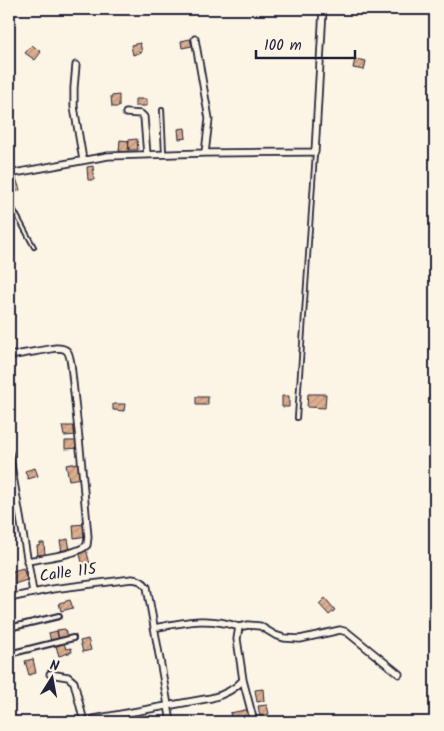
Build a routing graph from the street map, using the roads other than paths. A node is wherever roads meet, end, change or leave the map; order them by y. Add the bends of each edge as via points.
1 (323, 9) edge
2 (196, 39) dead end
3 (76, 65) dead end
4 (162, 110) dead end
5 (126, 113) dead end
6 (315, 152) junction
7 (205, 153) junction
8 (164, 154) junction
9 (147, 155) junction
10 (83, 160) junction
11 (9, 174) edge
12 (9, 201) edge
13 (34, 247) dead end
14 (9, 356) edge
15 (298, 418) dead end
16 (9, 453) edge
17 (27, 561) junction
18 (33, 592) junction
19 (9, 598) edge
20 (59, 616) dead end
21 (239, 626) junction
22 (9, 628) edge
23 (154, 628) junction
24 (73, 638) dead end
25 (9, 654) edge
26 (50, 674) dead end
27 (399, 674) dead end
28 (243, 680) junction
29 (168, 706) junction
30 (82, 722) edge
31 (171, 722) edge
32 (254, 722) edge

1 - 6 street
2 - 7 street via 208,119
3 - 10 street via 74,107
4 - 8 lane
5 - 9 street via 144,117
6 - 7 street
6 - 15 lane
7 - 8 street
8 - 9 street
9 - 10 street
10 - 11 street
12 - 13 lane
14 - 17 street via 56,348 67,350 82,458 87,545 69,553
16 - 17 street
17 - 18 street
18 - 19 street, Calle 115
18 - 23 street, Calle 115 via 132,579 140,581 147,587
20 - 22 street
21 - 23 street via 198,620
21 - 27 street via 260,626 284,638 300,639 340,630 347,632
21 - 28 street via 237,639
23 - 29 street
24 - 25 street
26 - 30 street via 68,677 74,682
28 - 29 street via 222,695
28 - 32 street
29 - 30 street
29 - 31 street

